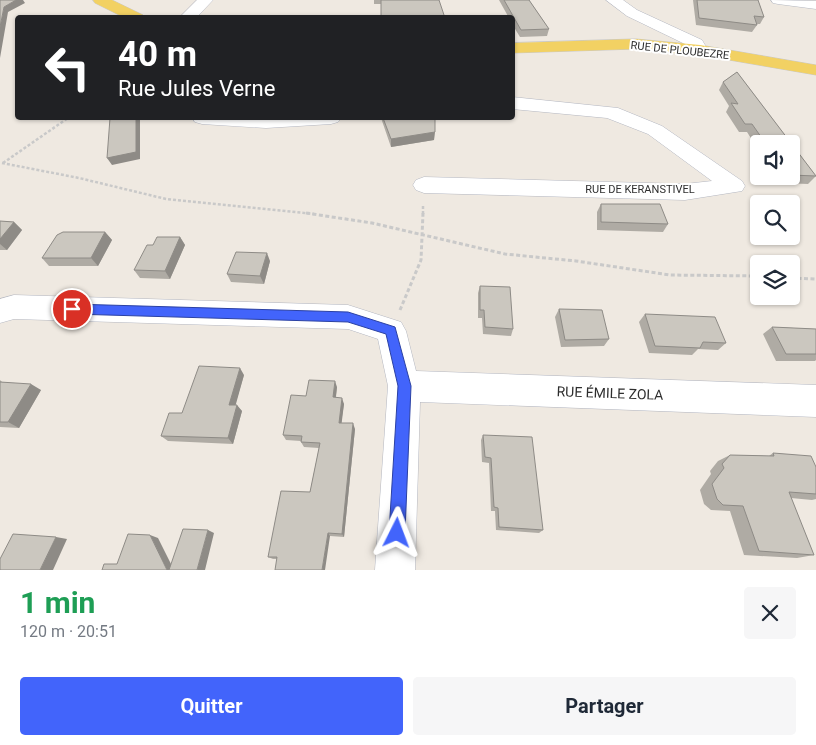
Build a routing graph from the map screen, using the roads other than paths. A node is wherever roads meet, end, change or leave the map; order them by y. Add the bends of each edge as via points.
1 (100, 0) edge
2 (206, 0) edge
3 (613, 0) edge
4 (778, 0) edge
5 (816, 5) edge
6 (132, 15) edge
7 (189, 15) edge
8 (515, 48) edge
9 (700, 50) junction
10 (816, 70) edge
11 (515, 103) edge
12 (226, 120) edge
13 (315, 120) edge
14 (424, 185) road end
15 (0, 311) edge
16 (404, 386) junction
17 (816, 401) edge
18 (395, 570) edge

1 - 6 main road
2 - 7 street
3 - 9 street via 696,43
4 - 5 street
8 - 9 main road, RUE DE PLOUBEZRE via 636,44
9 - 10 main road, RUE DE PLOUBEZRE
11 - 14 street, RUE DE KERANSTIVEL via 611,112 655,130 734,186 685,192
12 - 13 street
15 - 16 street via 14,307 348,317 391,331
16 - 17 street, RUE ÉMILE ZOLA
16 - 18 street

